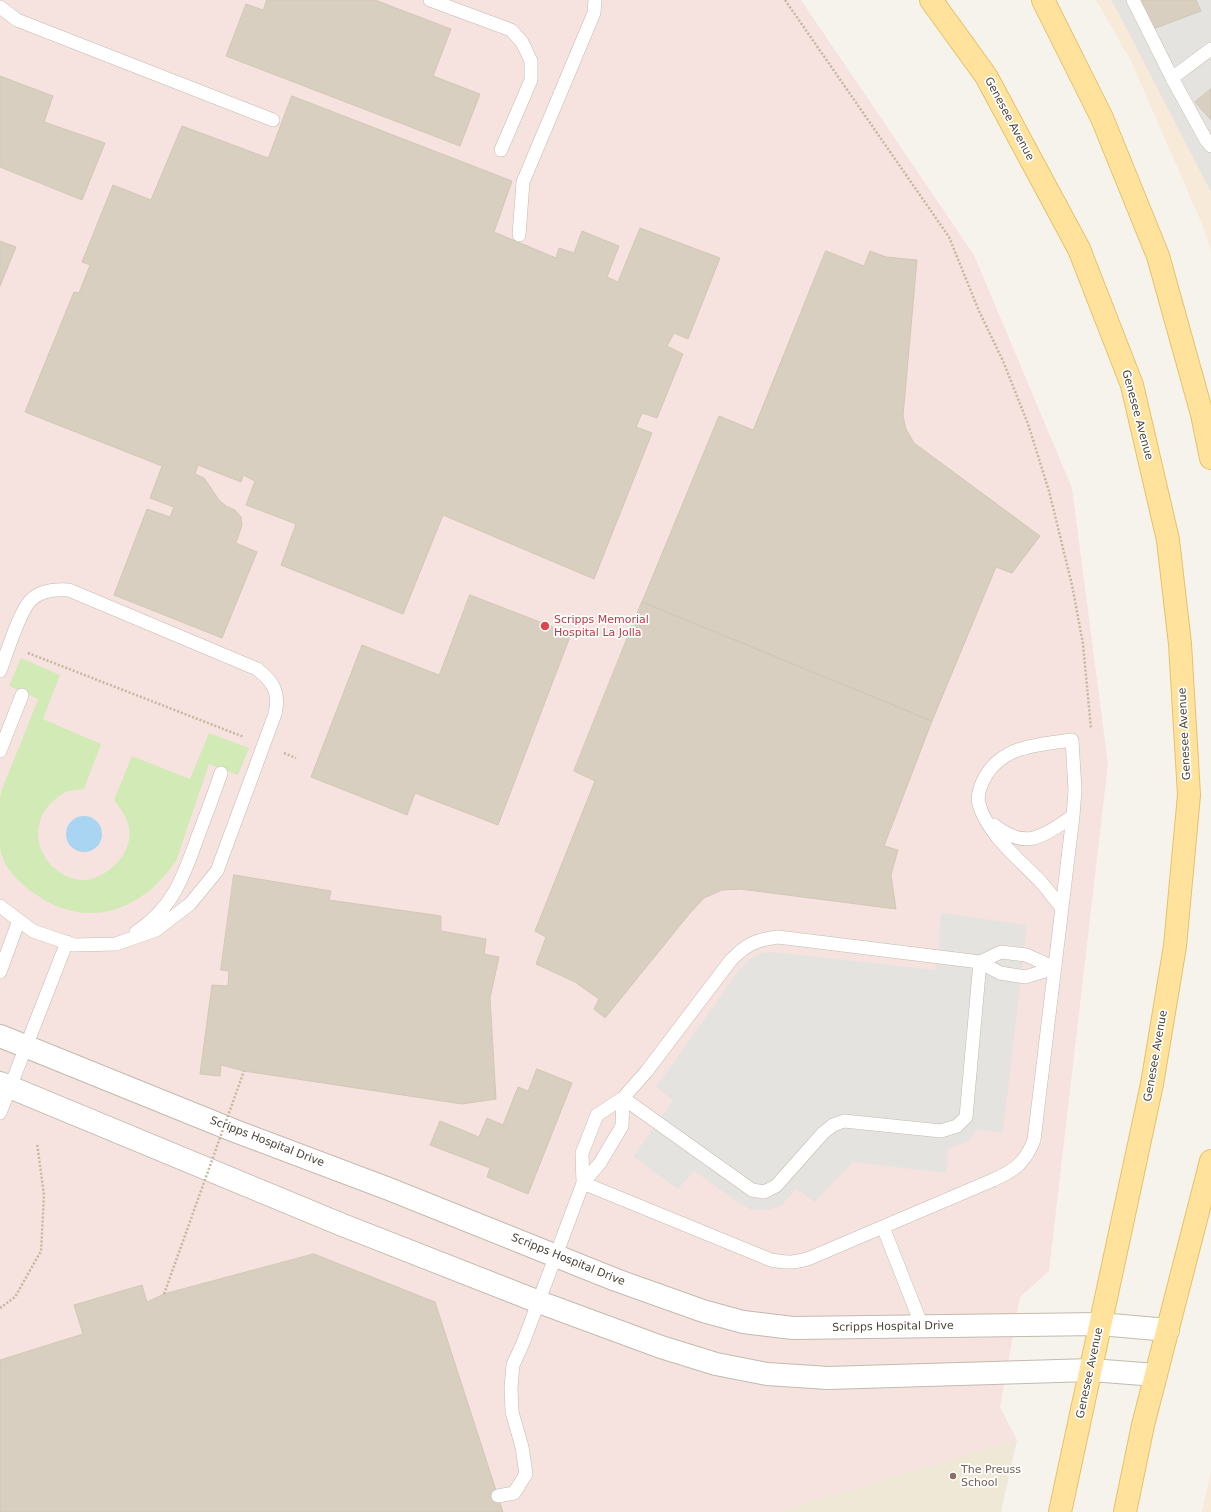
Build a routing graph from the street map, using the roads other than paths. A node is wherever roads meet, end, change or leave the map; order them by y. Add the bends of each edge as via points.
1 (430, 0) edge
2 (595, 0) edge
3 (930, 0) edge
4 (1043, 0) edge
5 (1133, 0) edge
6 (0, 7) edge
7 (1211, 49) edge
8 (1172, 78) junction
9 (273, 120) dead end
10 (1211, 146) edge
11 (501, 150) dead end
12 (519, 235) dead end
13 (1211, 458) edge
14 (0, 671) edge
15 (22, 695) dead end
16 (0, 751) edge
17 (221, 773) dead end
18 (1073, 816) junction
19 (984, 818) junction
20 (0, 906) edge
21 (1062, 908) junction
22 (19, 920) junction
23 (67, 942) junction
24 (116, 944) junction
25 (980, 962) junction
26 (1055, 968) junction
27 (0, 972) edge
28 (0, 1036) edge
29 (26, 1047) junction
30 (5, 1085) edge
31 (622, 1098) junction
32 (0, 1114) edge
33 (1211, 1160) edge
34 (583, 1183) junction
35 (883, 1227) junction
36 (557, 1256) junction
37 (539, 1302) junction
38 (1100, 1324) junction
39 (922, 1326) junction
40 (1168, 1330) junction
41 (1091, 1370) junction
42 (1156, 1375) junction
43 (498, 1496) dead end
44 (1060, 1512) edge
45 (1125, 1512) edge

1 - 11 lane via 511,30 522,42 531,61 531,80
2 - 12 lane via 594,12 523,182
3 - 38 main road, Genesee Avenue via 986,76 1079,249 1132,385 1168,540 1180,644 1189,795 1175,946 1153,1076
4 - 13 main road via 1102,118 1158,256 1202,414
5 - 8 lane
6 - 9 lane via 17,20
7 - 8 lane
8 - 10 lane
14 - 24 lane via 22,613 31,600 54,589 69,590 257,669 268,677 275,689 278,702 275,714 217,871 190,904 156,930
15 - 16 lane
17 - 24 lane via 183,877 171,900 150,923
18 - 19 lane via 1050,832 1033,839 1018,839
18 - 19 lane via 1075,790 1072,740 1034,746 1002,757 988,770 980,788 979,803
18 - 21 lane
19 - 21 lane via 995,834
20 - 22 lane
21 - 26 lane
22 - 23 lane via 34,931
22 - 27 lane
23 - 24 lane
23 - 29 lane
25 - 26 lane via 1000,973 1025,977
25 - 26 lane via 1001,952 1026,955
25 - 31 lane via 778,937 760,939 742,949 731,960 646,1072
25 - 31 lane via 966,1117 957,1126 941,1131 844,1121 823,1133 776,1186 764,1192 752,1190
26 - 35 lane via 1034,1140 1029,1154 1007,1174
28 - 29 street, Scripps Hospital Drive
29 - 30 lane
29 - 36 street, Scripps Hospital Drive
30 - 32 lane
30 - 37 street via 340,1224
31 - 34 lane via 622,1126 600,1164
31 - 34 lane via 597,1115 582,1153
33 - 40 main road
34 - 35 lane via 771,1260 786,1263 810,1258
34 - 36 lane
35 - 39 lane
36 - 37 lane
36 - 39 street, Scripps Hospital Drive via 703,1311 743,1322 794,1328
37 - 41 street via 661,1347 716,1364 767,1374 828,1378
37 - 43 lane via 513,1365 511,1388 512,1412 522,1446 526,1474 514,1493
38 - 39 street, Scripps Hospital Drive
38 - 40 street, Scripps Hospital Drive
38 - 41 main road, Genesee Avenue
40 - 42 main road
41 - 42 street
41 - 44 main road, Genesee Avenue
42 - 45 main road

